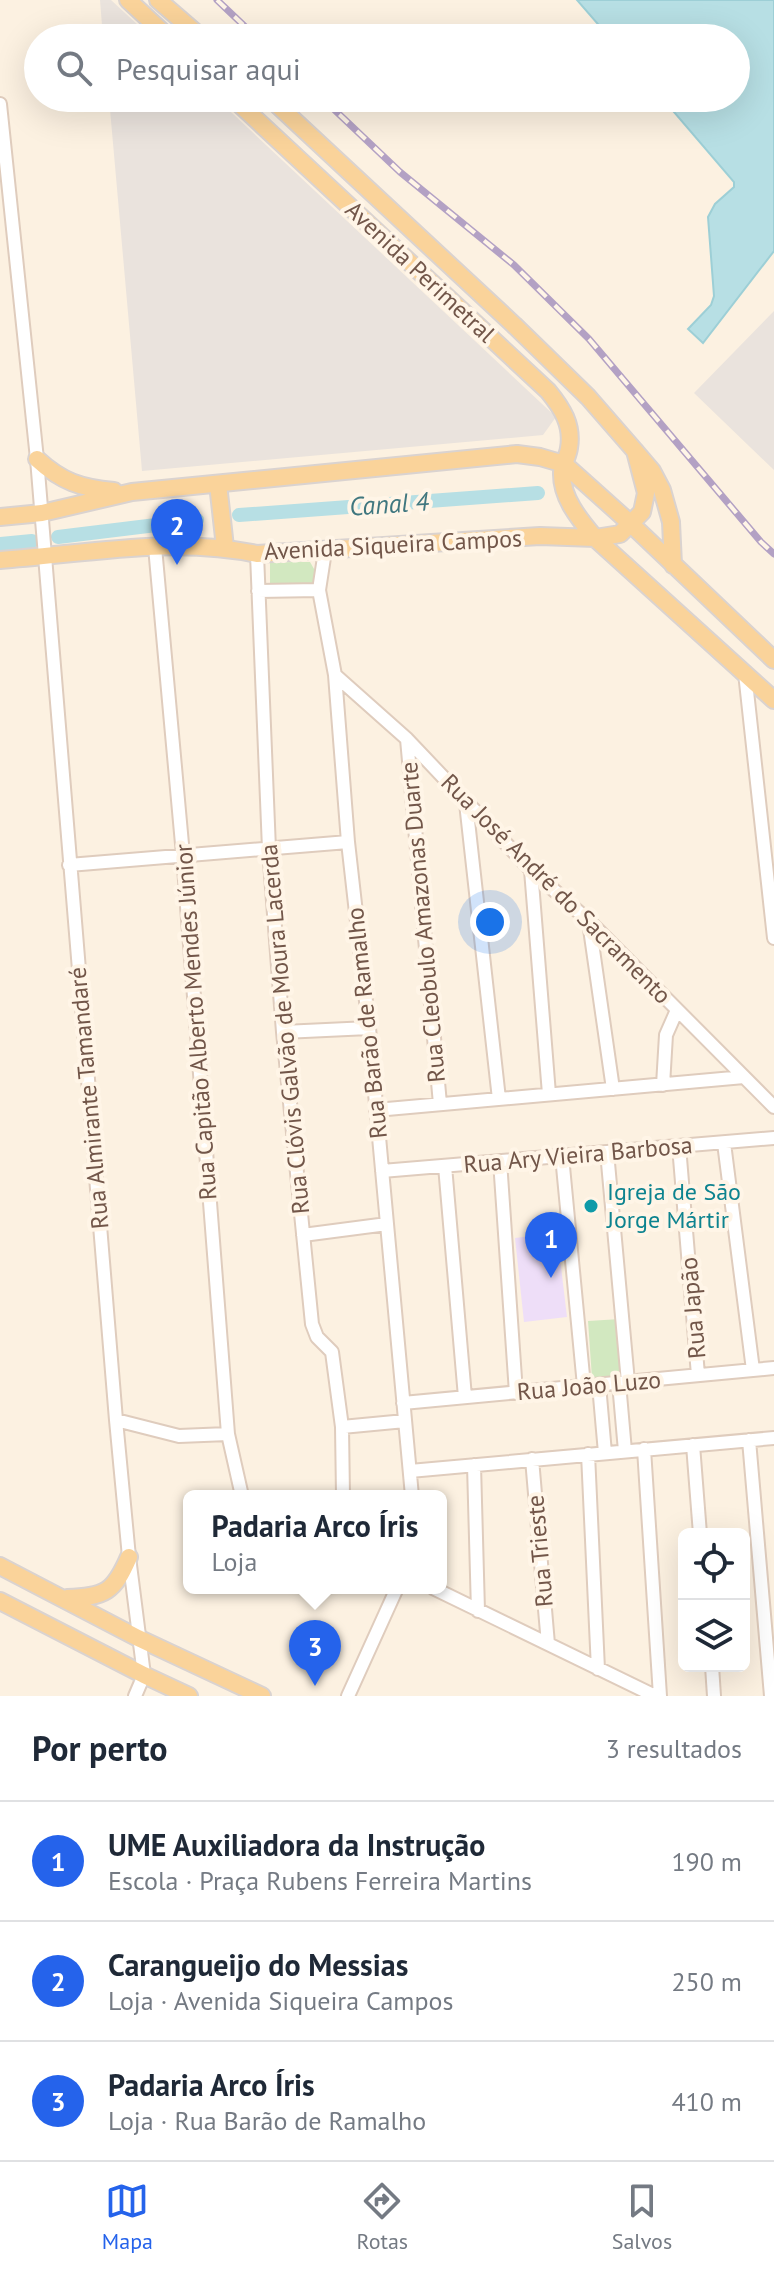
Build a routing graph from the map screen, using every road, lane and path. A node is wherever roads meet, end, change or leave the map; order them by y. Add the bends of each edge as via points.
1 (128, 0) edge
2 (158, 0) edge
3 (154, 24) edge
4 (186, 24) edge
5 (0, 104) edge
6 (248, 112) edge
7 (285, 112) edge
8 (4, 174) edge
9 (635, 451) junction
10 (37, 459) junction
11 (564, 464) junction
12 (218, 490) junction
13 (132, 492) junction
14 (42, 516) junction
15 (0, 517) edge
16 (631, 524) junction
17 (595, 538) junction
18 (225, 542) junction
19 (155, 547) junction
20 (325, 551) junction
21 (44, 553) junction
22 (257, 554) junction
23 (0, 560) edge
24 (673, 565) junction
25 (319, 590) junction
26 (258, 591) junction
27 (774, 660) edge
28 (745, 673) junction
29 (335, 675) junction
30 (774, 700) edge
31 (407, 739) junction
32 (466, 803) junction
33 (348, 842) junction
34 (269, 849) junction
35 (183, 855) junction
36 (69, 865) junction
37 (531, 870) junction
38 (589, 921) junction
39 (774, 938) edge
40 (677, 1010) junction
41 (369, 1028) junction
42 (283, 1032) junction
43 (744, 1077) junction
44 (663, 1085) junction
45 (613, 1089) junction
46 (549, 1094) junction
47 (499, 1099) junction
48 (440, 1104) junction
49 (774, 1107) edge
50 (376, 1110) junction
51 (774, 1138) edge
52 (724, 1143) junction
53 (679, 1146) junction
54 (607, 1152) junction
55 (562, 1156) junction
56 (500, 1161) junction
57 (445, 1166) junction
58 (382, 1171) junction
59 (387, 1224) junction
60 (303, 1235) junction
61 (774, 1368) edge
62 (753, 1370) junction
63 (698, 1375) junction
64 (624, 1382) junction
65 (599, 1385) junction
66 (584, 1386) junction
67 (516, 1393) junction
68 (465, 1397) junction
69 (403, 1403) junction
70 (116, 1420) junction
71 (405, 1421) junction
72 (342, 1427) junction
73 (228, 1434) junction
74 (774, 1438) edge
75 (749, 1440) junction
76 (693, 1445) junction
77 (644, 1449) junction
78 (625, 1451) junction
79 (605, 1453) junction
80 (588, 1454) junction
81 (532, 1459) junction
82 (474, 1465) junction
83 (410, 1471) junction
84 (241, 1490) edge
85 (343, 1490) edge
86 (412, 1490) edge
87 (700, 1528) edge
88 (129, 1557) junction
89 (0, 1566) edge
90 (394, 1594) edge
91 (445, 1594) edge
92 (65, 1598) junction
93 (0, 1601) edge
94 (478, 1611) junction
95 (138, 1638) junction
96 (548, 1644) junction
97 (598, 1669) junction
98 (712, 1672) edge
99 (144, 1675) junction
100 (135, 1696) edge
101 (189, 1696) edge
102 (262, 1696) edge
103 (348, 1696) edge
104 (658, 1696) edge
105 (714, 1696) edge
106 (771, 1696) edge

1 - 3 main road
2 - 4 main road
5 - 8 street
6 - 11 main road, Avenida Perimetral via 548,391 564,411 570,430
7 - 9 main road, Avenida Perimetral via 525,335
8 - 10 street
9 - 16 main road via 646,493 642,512
9 - 24 main road, Avenida Perimetral via 662,490 671,522
10 - 13 main road via 73,484
10 - 14 street
11 - 12 main road via 517,454
11 - 16 main road
11 - 17 main road, Avenida Perimetral via 567,498
12 - 13 main road
12 - 18 main road
13 - 14 main road
14 - 15 main road
14 - 21 street, Rua Almirante Tamandaré
16 - 17 main road via 620,534
16 - 24 main road
17 - 20 main road, Avenida Siqueira Campos via 540,536
17 - 28 main road, Avenida Perimetral
18 - 19 main road, Avenida Siqueira Campos
18 - 22 main road, Avenida Siqueira Campos
19 - 21 main road, Avenida Siqueira Campos
19 - 35 street, Rua Capitão Alberto Mendes Júnior
20 - 22 main road, Avenida Siqueira Campos
20 - 25 street, Rua Barão de Ramalho
21 - 23 main road, Avenida Siqueira Campos
21 - 36 street, Rua Almirante Tamandaré
22 - 26 street, Rua Clóvis Galvão de Moura Lacerda
24 - 27 main road
25 - 26 street
25 - 29 street, Rua Barão de Ramalho
26 - 34 street, Rua Clóvis Galvão de Moura Lacerda
28 - 30 main road, Avenida Perimetral
28 - 39 street
29 - 31 street, Rua José André do Sacramento
29 - 33 street, Rua Barão de Ramalho
31 - 32 street, Rua José André do Sacramento
31 - 48 street, Rua Cleobulo Amazonas Duarte
32 - 37 street, Rua José André do Sacramento
32 - 47 street
33 - 34 street
33 - 41 street, Rua Barão de Ramalho
34 - 35 street
34 - 42 street, Rua Clóvis Galvão de Moura Lacerda
35 - 36 street
35 - 73 street, Rua Capitão Alberto Mendes Júnior
36 - 70 street, Rua Almirante Tamandaré
37 - 38 street, Rua José André do Sacramento
37 - 46 street
38 - 40 street, Rua José André do Sacramento
38 - 45 street
40 - 43 street, Rua José André do Sacramento
40 - 44 street via 666,1035
41 - 42 street
41 - 50 street, Rua Barão de Ramalho
42 - 60 street, Rua Clóvis Galvão de Moura Lacerda
43 - 44 street
43 - 49 street, Rua José André do Sacramento
44 - 45 street
45 - 46 street
46 - 47 street
47 - 48 street
48 - 50 street
50 - 58 street, Rua Barão de Ramalho
51 - 52 street, Rua Ary Vieira Barbosa
52 - 53 street, Rua Ary Vieira Barbosa
52 - 62 street
53 - 54 street, Rua Ary Vieira Barbosa
53 - 63 street, Rua Japão
54 - 55 street, Rua Ary Vieira Barbosa
54 - 64 street
55 - 56 street, Rua Ary Vieira Barbosa
55 - 66 street
56 - 57 street, Rua Ary Vieira Barbosa
56 - 67 street
57 - 58 street, Rua Ary Vieira Barbosa
57 - 68 street
58 - 59 street, Rua Barão de Ramalho
59 - 60 street
59 - 69 street, Rua Barão de Ramalho
60 - 72 street, Rua Clóvis Galvão de Moura Lacerda via 312,1324 332,1352
61 - 62 street, Rua João Luzo
62 - 63 street, Rua João Luzo
63 - 64 street, Rua João Luzo
64 - 65 street, Rua João Luzo
64 - 78 street
65 - 66 street, Rua João Luzo
65 - 79 street
66 - 67 street, Rua João Luzo
67 - 68 street, Rua João Luzo
68 - 69 street, Rua João Luzo
69 - 71 street, Rua Barão de Ramalho
70 - 73 street via 179,1436
70 - 88 street, Rua Almirante Tamandaré
71 - 72 street
71 - 83 street, Rua Barão de Ramalho
72 - 85 street, Rua Clóvis Galvão de Moura Lacerda
73 - 84 street, Rua Capitão Alberto Mendes Júnior
74 - 75 street
75 - 76 street
75 - 106 street
76 - 77 street
76 - 87 street
77 - 78 street
77 - 104 street
78 - 79 street
79 - 80 street
80 - 81 street
80 - 97 street
81 - 82 street
81 - 96 street, Rua Trieste
82 - 83 street
82 - 94 street
83 - 86 street, Rua Barão de Ramalho
88 - 92 main road via 114,1586 82,1598
88 - 95 street, Rua Almirante Tamandaré
89 - 92 main road
90 - 103 street
91 - 94 street
92 - 95 main road
93 - 99 main road
94 - 96 street
95 - 99 street, Rua Almirante Tamandaré
95 - 102 main road
96 - 97 street
97 - 104 street
98 - 105 street
99 - 100 street
99 - 101 main road

